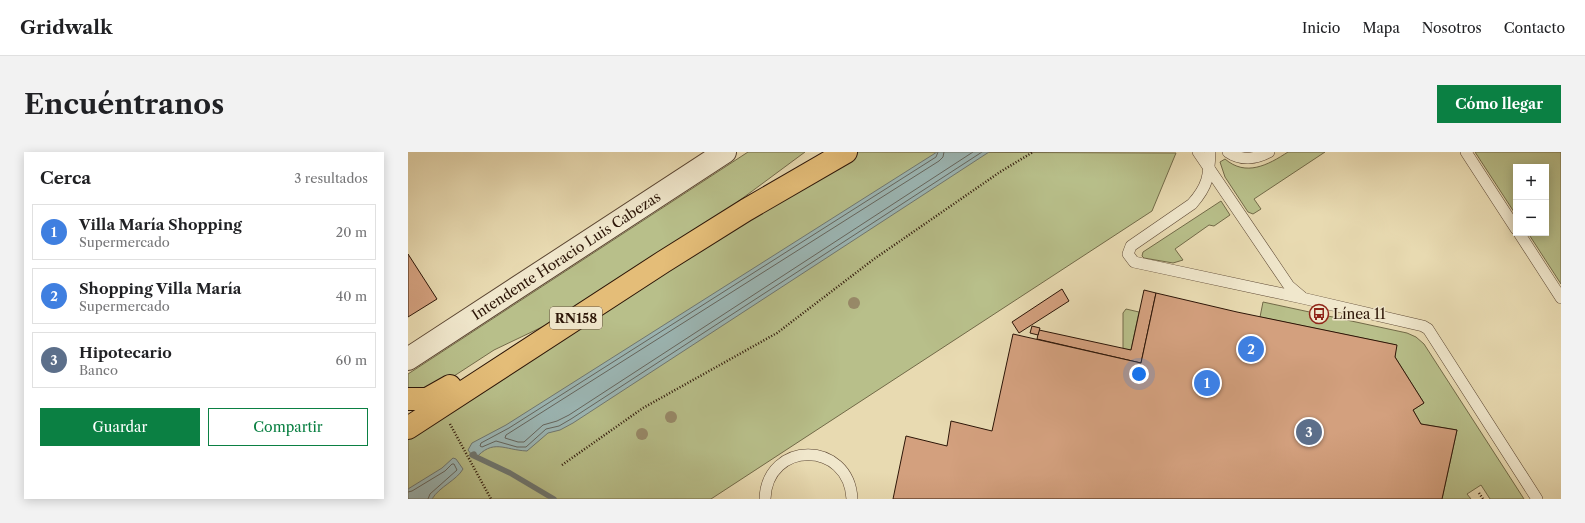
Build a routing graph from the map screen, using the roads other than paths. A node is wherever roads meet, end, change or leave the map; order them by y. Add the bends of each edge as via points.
1 (725, 152) edge
2 (819, 152) edge
3 (846, 152) edge
4 (1198, 152) edge
5 (1210, 152) edge
6 (1228, 152) edge
7 (1269, 152) edge
8 (1466, 152) edge
9 (1209, 169) junction
10 (746, 210) junction
11 (1513, 224) edge
12 (1520, 236) edge
13 (1302, 298) junction
14 (1561, 298) edge
15 (408, 359) edge
16 (423, 402) edge
17 (411, 427) edge
18 (765, 499) edge
19 (852, 499) edge
20 (1537, 499) edge

1 - 15 street, Intendente Horacio Luis Cabezas
2 - 10 highway, RN158
3 - 10 highway, RN158
4 - 9 lane
5 - 9 lane
6 - 7 lane via 1242,158 1258,158
8 - 11 lane
9 - 13 lane via 1289,286
9 - 13 lane via 1206,185 1200,196 1131,246 1128,254 1131,259 1134,262
10 - 16 highway, RN158 via 562,327
12 - 14 lane
13 - 20 lane via 1428,329
16 - 17 highway, RN158
18 - 19 lane via 765,489 770,476 779,465 791,457 805,454 819,455 843,470 850,483

